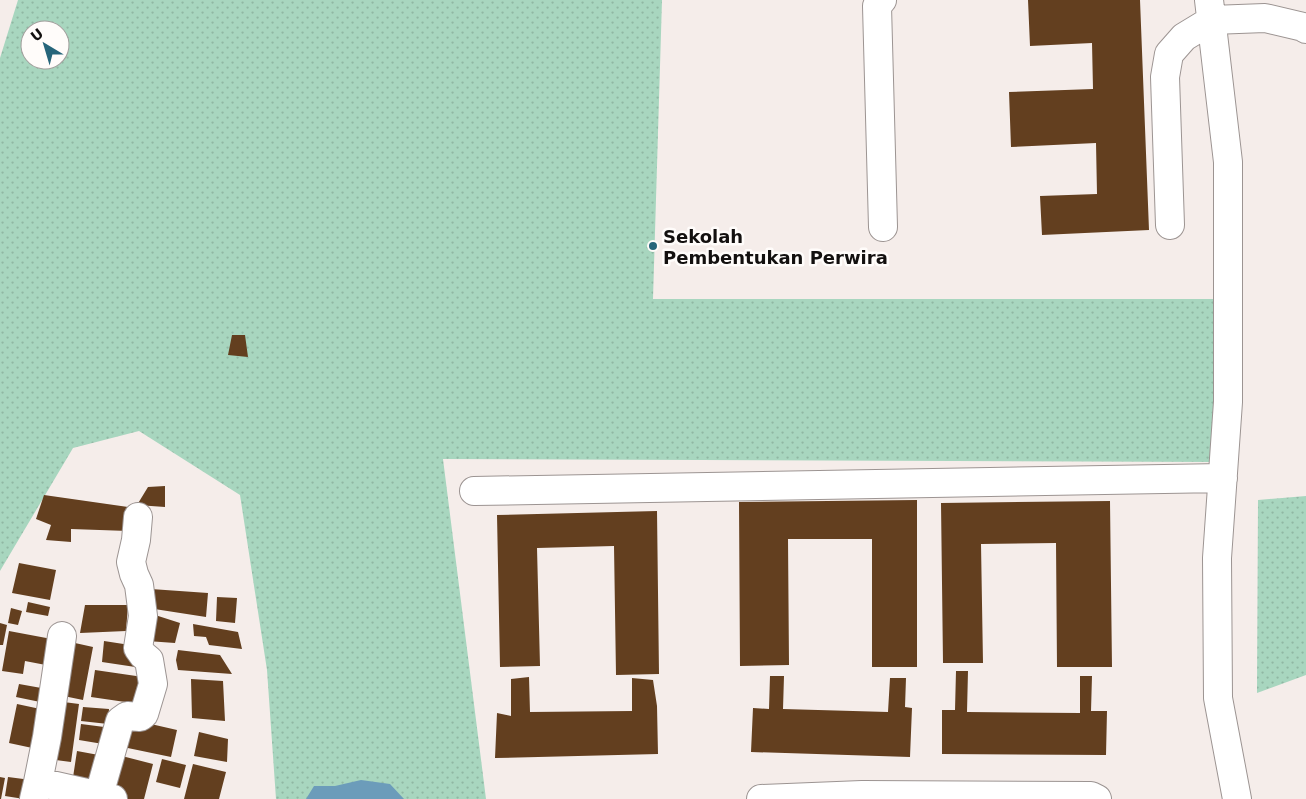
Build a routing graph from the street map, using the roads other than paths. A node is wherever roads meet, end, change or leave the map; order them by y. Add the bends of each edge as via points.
1 (882, 0) edge
2 (1211, 10) edge
3 (1306, 29) edge
4 (1170, 225) dead end
5 (883, 227) dead end
6 (1223, 478) junction
7 (474, 491) dead end
8 (138, 517) dead end
9 (62, 636) dead end
10 (36, 790) edge
11 (106, 797) edge
12 (864, 797) edge
13 (761, 799) edge
14 (1097, 799) edge
15 (1237, 799) edge

1 - 5 street via 877,6
2 - 3 street via 1265,18
2 - 4 street via 1169,54 1166,77
2 - 6 street via 1228,162 1228,402
6 - 7 street
6 - 15 street via 1217,558 1218,698
8 - 11 street via 131,562 139,585 143,616 138,648 149,660 153,684 144,714 140,717 127,716 120,721
9 - 10 street
10 - 11 street
12 - 13 street
12 - 14 street via 1091,796

